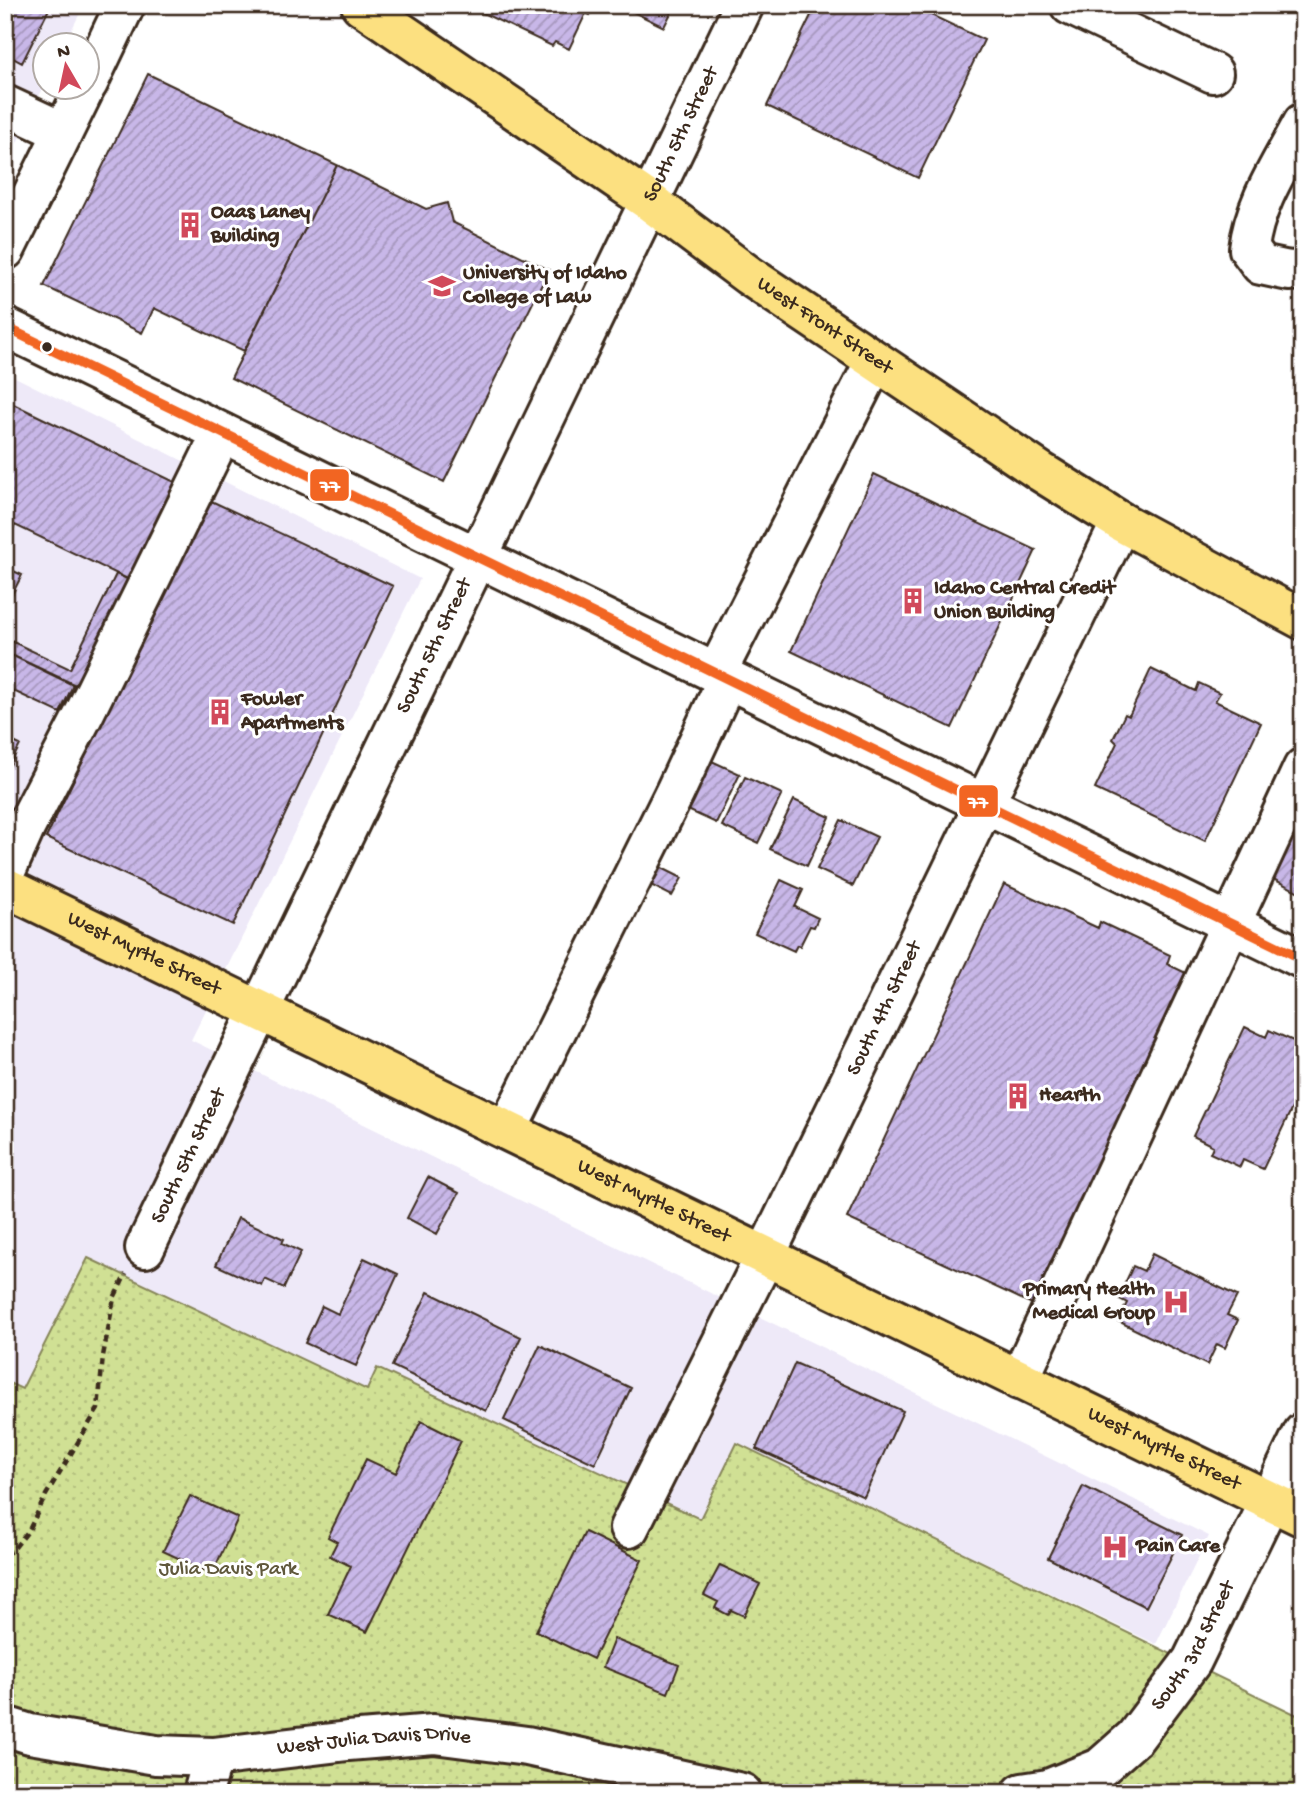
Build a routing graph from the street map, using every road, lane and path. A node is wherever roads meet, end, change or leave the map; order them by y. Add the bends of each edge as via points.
1 (125, 5) edge
2 (361, 5) edge
3 (744, 5) edge
4 (1070, 5) edge
5 (102, 52) edge
6 (1213, 73) dead end
7 (78, 102) edge
8 (5, 105) edge
9 (1303, 123) edge
10 (63, 132) junction
11 (649, 201) junction
12 (5, 250) edge
13 (1303, 270) edge
14 (5, 327) edge
15 (875, 361) junction
16 (222, 433) junction
17 (1121, 522) junction
18 (477, 558) junction
19 (1303, 620) edge
20 (722, 677) junction
21 (1303, 768) edge
22 (984, 804) junction
23 (1293, 813) edge
24 (5, 873) edge
25 (5, 887) edge
26 (1230, 924) junction
27 (1303, 959) edge
28 (259, 1010) junction
29 (507, 1130) junction
30 (145, 1248) joint
31 (765, 1256) junction
32 (1019, 1380) junction
33 (1303, 1433) edge
34 (1286, 1509) edge
35 (629, 1528) dead end
36 (5, 1554) edge
37 (5, 1726) edge
38 (208, 1775) edge
39 (742, 1793) edge
40 (1022, 1793) edge

1 - 5 street
2 - 11 main road, West Front Street
3 - 11 street, South 5th Street
4 - 6 street
7 - 10 street
8 - 10 street
9 - 13 street via 1261,201 1249,249 1261,265
10 - 12 street
11 - 15 main road, West Front Street
11 - 18 street, South 5th Street
14 - 16 street
15 - 17 main road, West Front Street
15 - 20 street
16 - 18 street
16 - 24 street
17 - 19 main road, West Front Street
17 - 22 street, South 4th Street
18 - 20 street
18 - 28 street, South 5th Street
20 - 22 street
20 - 29 street via 675,792
21 - 23 street
22 - 26 street
22 - 31 street, South 4th Street
23 - 26 street
25 - 28 main road, West Myrtle Street
26 - 27 street
26 - 32 street
28 - 29 main road, West Myrtle Street
28 - 30 street, South 5th Street
29 - 31 main road, West Myrtle Street
30 - 36 path via 114,1298 98,1409 29,1530
31 - 32 main road, West Myrtle Street
31 - 35 street, South 4th Street
32 - 34 main road, West Myrtle Street
33 - 34 street, South 3rd Street
34 - 40 street, South 3rd Street via 1192,1661 1135,1737 1100,1768 1048,1789
37 - 38 street, West Julia Davis Drive via 156,1755
38 - 39 street, West Julia Davis Drive via 348,1741 434,1734 527,1746

